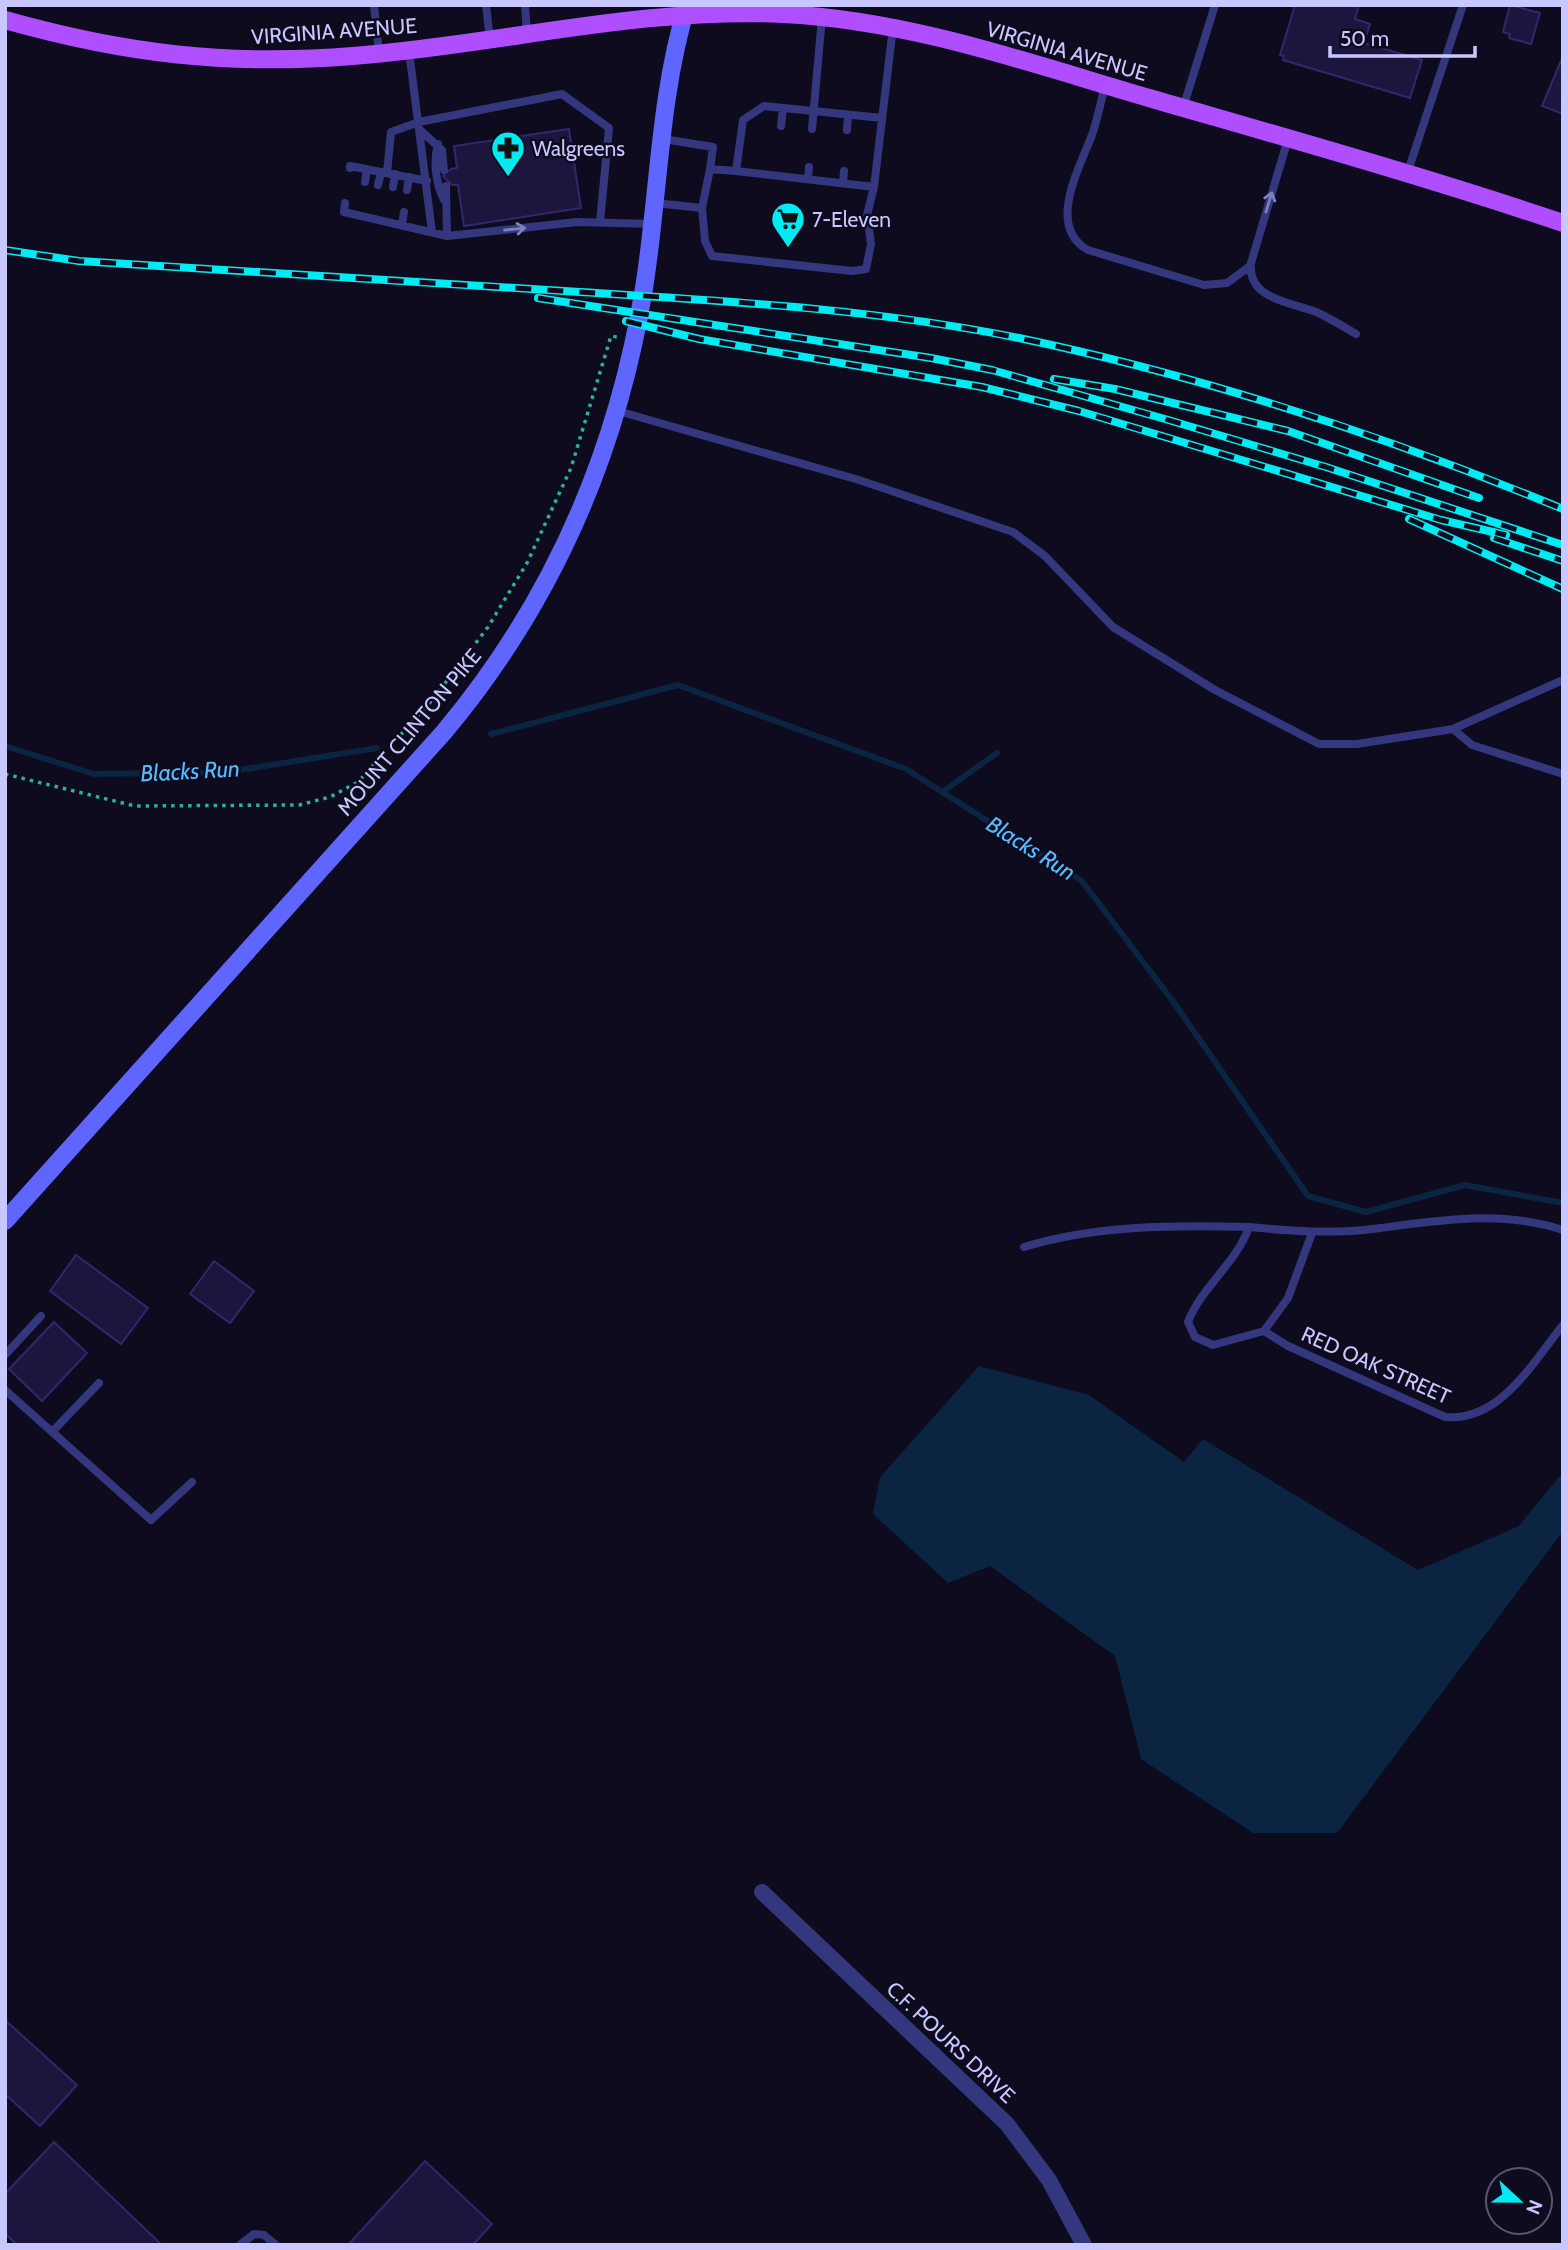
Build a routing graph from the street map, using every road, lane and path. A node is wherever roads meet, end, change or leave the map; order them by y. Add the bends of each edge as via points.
1 (374, 5) edge
2 (486, 5) edge
3 (525, 5) edge
4 (1215, 5) edge
5 (1463, 5) edge
6 (686, 10) edge
7 (822, 17) junction
8 (5, 20) edge
9 (893, 27) junction
10 (527, 34) junction
11 (490, 40) junction
12 (409, 50) junction
13 (379, 53) junction
14 (1105, 85) junction
15 (783, 108) junction
16 (1184, 108) junction
17 (814, 111) junction
18 (848, 115) junction
19 (882, 118) junction
20 (419, 125) junction
21 (781, 126) dead end
22 (812, 129) dead end
23 (847, 130) dead end
24 (663, 139) junction
25 (1288, 139) junction
26 (438, 144) junction
27 (809, 167) dead end
28 (350, 168) dead end
29 (368, 169) junction
30 (710, 169) junction
31 (444, 170) dead end
32 (736, 171) junction
33 (844, 171) dead end
34 (388, 173) junction
35 (1407, 174) junction
36 (409, 177) junction
37 (808, 178) junction
38 (427, 181) junction
39 (365, 182) dead end
40 (843, 183) junction
41 (378, 184) dead end
42 (446, 186) dead end
43 (393, 187) dead end
44 (874, 187) junction
45 (407, 190) dead end
46 (444, 200) junction
47 (345, 203) dead end
48 (655, 203) junction
49 (361, 205) dead end
50 (374, 208) dead end
51 (702, 208) junction
52 (389, 210) dead end
53 (404, 212) dead end
54 (359, 215) junction
55 (372, 218) junction
56 (387, 222) junction
57 (600, 222) junction
58 (1563, 223) edge
59 (652, 224) junction
60 (402, 225) junction
61 (432, 232) junction
62 (447, 236) junction
63 (1250, 266) junction
64 (1356, 334) dead end
65 (633, 340) junction
66 (618, 411) junction
67 (1563, 680) edge
68 (1453, 729) junction
69 (5, 774) edge
70 (1563, 775) edge
71 (5, 1220) edge
72 (1250, 1227) junction
73 (1563, 1230) edge
74 (1312, 1233) junction
75 (1024, 1247) dead end
76 (41, 1316) dead end
77 (1563, 1325) edge
78 (1264, 1331) junction
79 (5, 1355) edge
80 (99, 1383) dead end
81 (5, 1390) edge
82 (52, 1433) junction
83 (192, 1482) dead end
84 (762, 1892) dead end
85 (240, 2245) edge
86 (276, 2245) edge
87 (1083, 2245) edge

1 - 13 lane
2 - 11 lane
3 - 10 lane
4 - 16 lane
5 - 35 lane
6 - 7 main road, VIRGINIA AVENUE
6 - 10 main road, VIRGINIA AVENUE
6 - 24 main road, MOUNT CLINTON PIKE
7 - 9 main road, VIRGINIA AVENUE
7 - 17 lane
8 - 13 main road, VIRGINIA AVENUE via 95,44 188,57 289,60
9 - 14 main road, VIRGINIA AVENUE
9 - 19 lane
10 - 11 main road, VIRGINIA AVENUE
11 - 12 main road, VIRGINIA AVENUE
12 - 13 main road, VIRGINIA AVENUE
12 - 20 lane
14 - 16 main road, VIRGINIA AVENUE
14 - 63 lane via 1069,201 1069,226 1075,240 1088,250 1204,285 1227,283
15 - 17 lane
15 - 21 lane
15 - 32 lane via 764,106 743,120
16 - 25 main road, VIRGINIA AVENUE
17 - 18 lane
17 - 22 lane
18 - 19 lane
18 - 23 lane
19 - 44 lane
20 - 26 lane
20 - 34 lane via 391,132
20 - 38 lane
20 - 57 lane via 562,94 609,128
24 - 30 lane via 713,147
24 - 48 main road, MOUNT CLINTON PIKE
25 - 35 main road, VIRGINIA AVENUE
63 -> 25 lane
26 - 31 lane
26 - 46 lane via 438,189
27 - 37 lane
28 - 29 lane
29 - 34 lane
29 - 39 lane
30 - 32 lane
30 - 51 lane
32 - 37 lane via 777,170
33 - 40 lane
34 - 36 lane
34 - 41 lane
34 - 43 lane
35 - 58 main road, VIRGINIA AVENUE
36 - 38 lane
36 - 45 lane
37 - 40 lane
38 - 61 lane
40 - 44 lane
42 - 46 lane
44 - 51 lane via 867,215 871,244 866,269 852,271 712,256 705,241
46 - 62 lane
47 - 54 lane via 344,212
48 - 51 lane
48 - 59 main road, MOUNT CLINTON PIKE
49 - 54 lane
50 - 55 lane
52 - 56 lane
53 - 60 lane
54 - 55 lane
55 - 56 lane
56 - 60 lane
57 - 59 lane
62 -> 57 lane
59 - 65 main road, MOUNT CLINTON PIKE
60 - 61 lane
61 - 62 lane
63 - 64 lane via 1253,281 1265,294 1317,313
65 - 66 main road, MOUNT CLINTON PIKE
65 - 69 path via 611,336 570,468 527,563 433,699 358,782 330,797 299,805 135,806
66 - 68 lane via 859,480 1013,532 1045,556 1113,627 1215,690 1312,741 1340,745
66 - 71 main road, MOUNT CLINTON PIKE via 566,547 524,622 475,694
67 - 68 lane
68 - 70 lane via 1472,745
72 - 74 lane
72 - 75 lane via 1186,1225 1066,1234
72 - 78 lane via 1241,1249 1195,1304 1188,1322 1195,1337 1213,1345
73 - 74 lane via 1504,1217
74 - 78 lane, RED OAK STREET via 1288,1298
76 - 79 lane
77 - 78 lane, RED OAK STREET via 1514,1386 1490,1407 1464,1419 1445,1417
80 - 82 lane
81 - 82 lane
82 - 83 lane via 151,1520
84 - 87 street, C.F. POURS DRIVE via 1007,2124 1049,2179
85 - 86 lane via 254,2234 264,2235

